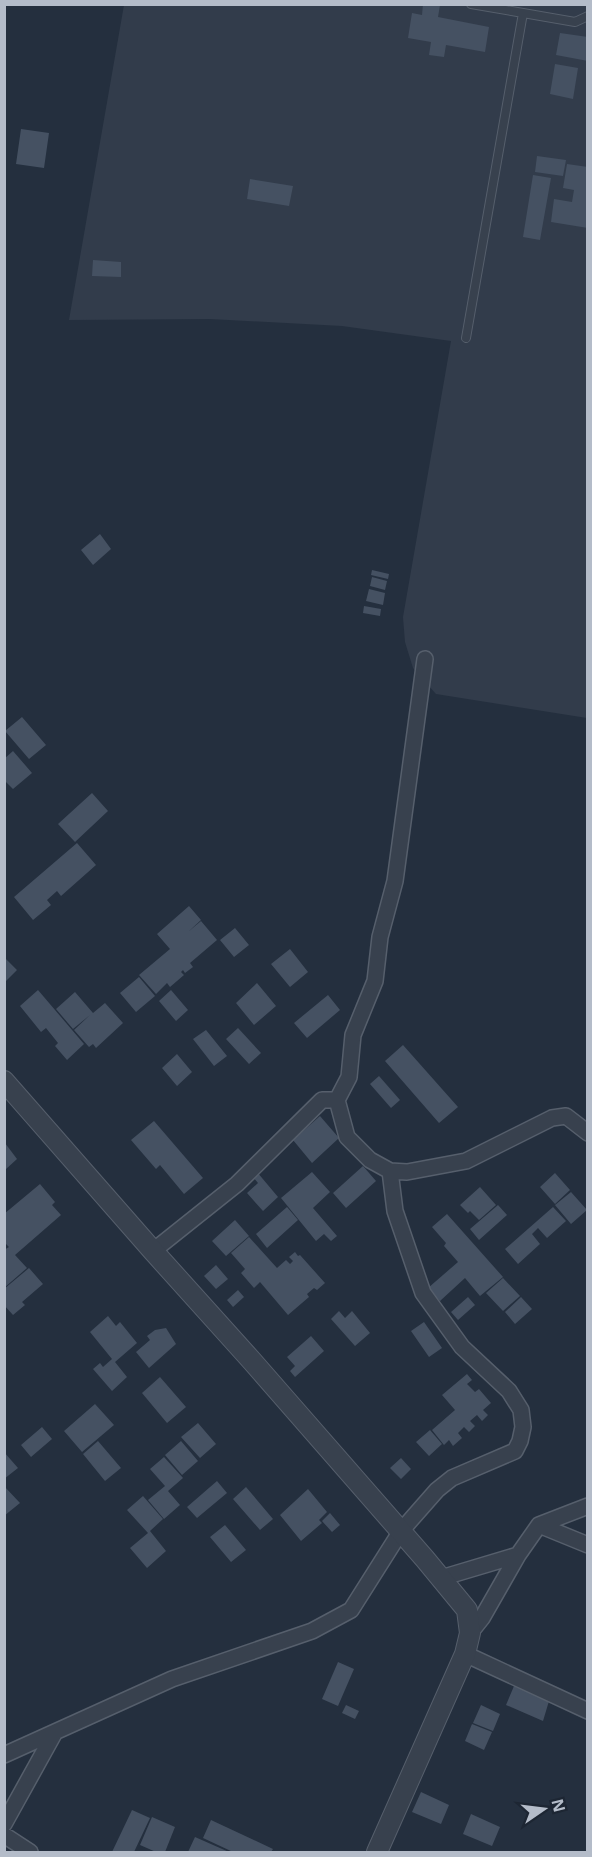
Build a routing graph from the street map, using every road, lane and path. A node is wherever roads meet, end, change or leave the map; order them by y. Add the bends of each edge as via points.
1 (471, 4) edge
2 (523, 13) junction
3 (588, 16) edge
4 (466, 338) dead end
5 (425, 659) dead end
6 (4, 1081) edge
7 (337, 1100) junction
8 (588, 1133) edge
9 (390, 1171) junction
10 (153, 1251) junction
11 (588, 1506) edge
12 (539, 1525) junction
13 (401, 1531) junction
14 (588, 1545) edge
15 (518, 1555) junction
16 (441, 1578) junction
17 (470, 1633) junction
18 (465, 1654) junction
19 (588, 1711) edge
20 (55, 1732) junction
21 (4, 1755) edge
22 (4, 1824) edge
23 (4, 1835) edge
24 (30, 1852) edge
25 (377, 1852) edge

1 - 2 lane
2 - 3 lane via 575,22
2 - 4 lane
5 - 7 street via 396,881 380,937 375,981 353,1035 349,1077
6 - 10 street
7 - 9 street via 347,1137 370,1160
7 - 10 street via 322,1100 237,1184
8 - 9 street via 566,1116 552,1118 466,1161 407,1172
9 - 13 street via 395,1211 423,1293 462,1347 509,1391 522,1410 523,1427 515,1451 452,1478
10 - 13 street
11 - 12 street
12 - 14 street
12 - 15 street
13 - 16 street
13 - 20 street via 351,1610 312,1630 172,1679
15 - 16 street
15 - 17 street
16 - 17 street via 467,1610
17 - 18 street
18 - 19 street
18 - 25 street
20 - 21 street
20 - 22 street
23 - 24 street

